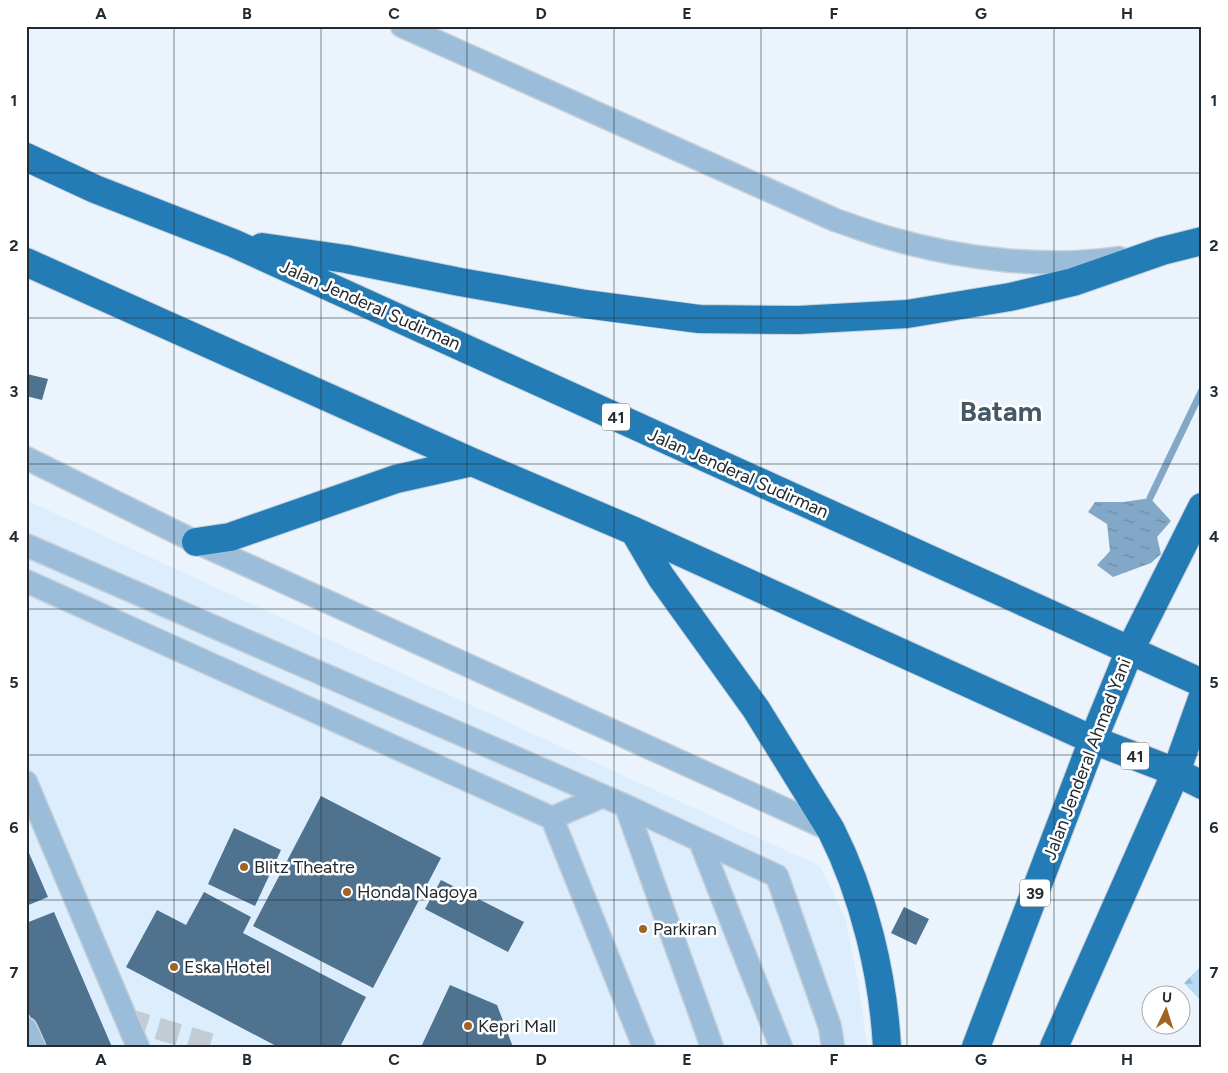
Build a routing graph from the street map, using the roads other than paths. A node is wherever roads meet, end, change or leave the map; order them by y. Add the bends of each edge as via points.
1 (402, 26) edge
2 (26, 157) edge
3 (1202, 240) edge
4 (233, 243) junction
5 (1162, 251) junction
6 (26, 262) edge
7 (26, 458) edge
8 (472, 462) junction
9 (1202, 506) edge
10 (634, 531) junction
11 (196, 542) junction
12 (26, 545) edge
13 (26, 581) edge
14 (1130, 650) junction
15 (1202, 684) edge
16 (1202, 699) edge
17 (1094, 740) junction
18 (1176, 772) junction
19 (26, 782) edge
20 (1202, 785) edge
21 (603, 796) junction
22 (626, 806) junction
23 (552, 818) junction
24 (831, 830) junction
25 (700, 841) junction
26 (26, 1029) edge
27 (34, 1047) edge
28 (138, 1047) edge
29 (644, 1047) edge
30 (712, 1047) edge
31 (781, 1047) edge
32 (833, 1047) edge
33 (887, 1047) edge
34 (976, 1047) edge
35 (1054, 1047) edge

1 - 5 street via 835,220 888,238 992,259 1061,263 1095,262
2 - 4 highway, Jalan Jenderal Sudirman / 41 via 94,189
3 - 5 highway
4 - 5 highway via 346,259 585,304 699,319 799,320 907,314 1010,297 1073,282
4 - 14 highway, Jalan Jenderal Sudirman / 41
6 - 8 highway, 41
7 - 11 street
8 - 10 highway, 41
8 - 11 highway via 396,479 230,537
9 - 14 highway, Jalan Jenderal Ahmad Yani / 39
10 - 17 highway, 41
10 - 24 highway via 661,576 756,709
11 - 24 street
12 - 21 street
13 - 23 street
14 - 15 highway, Jalan Jenderal Sudirman / 41
14 - 17 highway, Jalan Jenderal Ahmad Yani / 39
16 - 18 highway
17 - 18 highway, 41
17 - 34 highway, Jalan Jenderal Ahmad Yani / 39
18 - 20 highway, 41
18 - 35 highway
19 - 28 street
21 - 22 street
21 - 23 street
22 - 25 street
22 - 30 street
23 - 29 street
24 - 33 highway via 842,851 871,935
25 - 31 street
25 - 32 street via 779,880 830,1027
26 - 27 street

